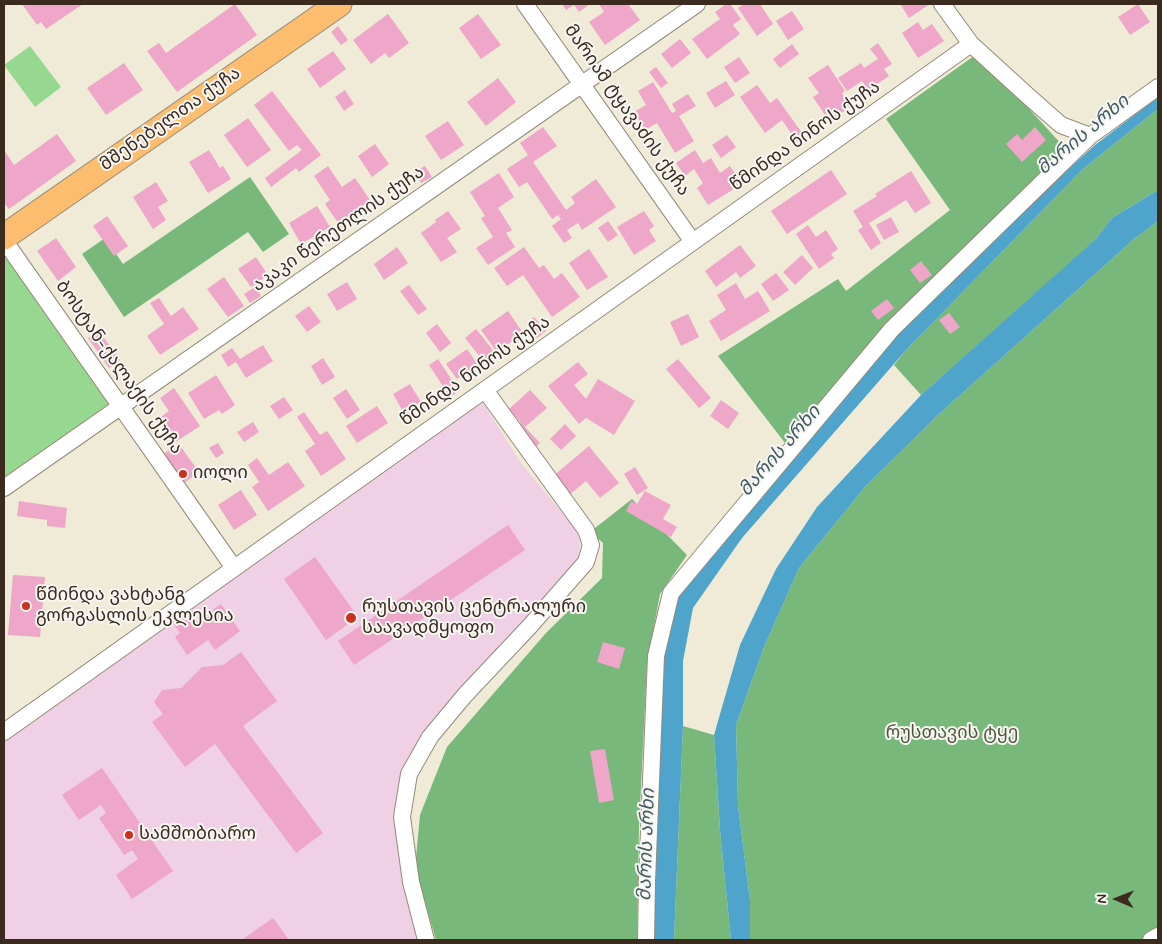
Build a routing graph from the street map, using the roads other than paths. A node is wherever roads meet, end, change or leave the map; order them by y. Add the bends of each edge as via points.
1 (339, 4) edge
2 (525, 4) edge
3 (697, 4) edge
4 (942, 4) edge
5 (971, 44) junction
6 (582, 84) junction
7 (1158, 87) edge
8 (1090, 136) junction
9 (4, 239) edge
10 (693, 242) junction
11 (485, 390) junction
12 (121, 406) junction
13 (4, 488) edge
14 (234, 568) junction
15 (4, 732) edge
16 (1158, 936) edge
17 (426, 940) edge
18 (646, 940) edge
19 (1151, 940) edge

1 - 9 main road, მშენებელთა ქუჩა
2 - 6 street, მარიამ ტყავაძის ქუჩა
3 - 6 street, აკაკი წერეთლის ქუჩა
4 - 5 street
5 - 8 street via 1061,125
5 - 10 street, წმინდა ნინოს ქუჩა
6 - 10 street, მარიამ ტყავაძის ქუჩა
6 - 12 street, აკაკი წერეთლის ქუჩა
7 - 8 street
8 - 18 street via 892,329 671,593 656,656
9 - 12 street, ბოსტან-ქალაქის ქუჩა
10 - 11 street, წმინდა ნინოს ქუჩა
11 - 14 street, წმინდა ნინოს ქუჩა
11 - 17 street via 586,530 591,545 586,562 430,737 408,774 402,817 411,882
12 - 13 street, აკაკი წერეთლის ქუჩა
12 - 14 street, ბოსტან-ქალაქის ქუჩა
14 - 15 street, წმინდა ნინოს ქუჩა
16 - 19 street

